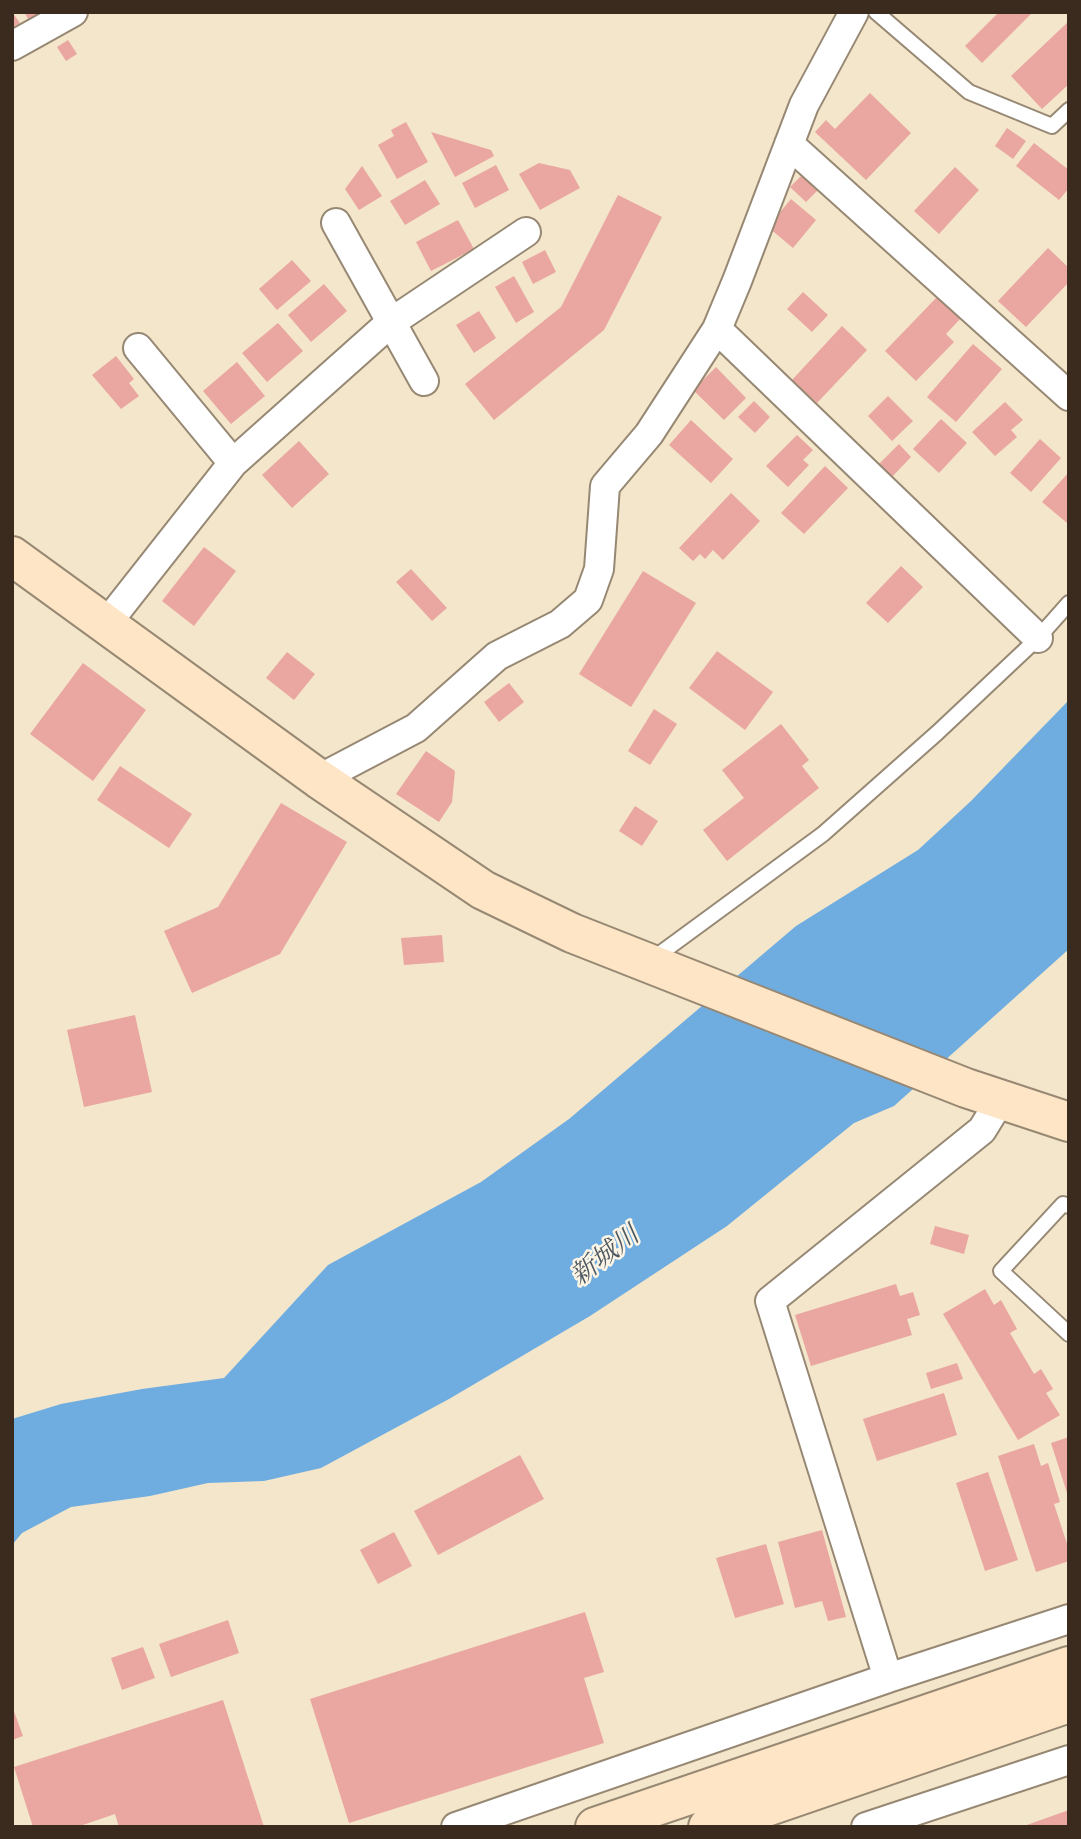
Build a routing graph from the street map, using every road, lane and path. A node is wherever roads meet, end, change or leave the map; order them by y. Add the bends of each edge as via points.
1 (73, 12) edge
2 (854, 12) edge
3 (876, 12) edge
4 (12, 46) edge
5 (1069, 110) edge
6 (789, 144) junction
7 (336, 223) dead end
8 (526, 232) dead end
9 (390, 323) junction
10 (717, 330) junction
11 (138, 348) dead end
12 (424, 381) dead end
13 (1069, 396) edge
14 (233, 463) junction
15 (12, 556) edge
16 (1069, 603) edge
17 (107, 623) junction
18 (1038, 638) junction
19 (319, 779) junction
20 (656, 965) junction
21 (984, 1094) junction
22 (1069, 1122) edge
23 (1069, 1206) edge
24 (1069, 1334) edge
25 (1069, 1619) edge
26 (1069, 1666) edge
27 (888, 1678) junction
28 (1069, 1703) edge
29 (1069, 1760) edge
30 (811, 1773) junction
31 (456, 1827) edge
32 (595, 1827) edge
33 (708, 1827) edge
34 (866, 1827) edge

1 - 4 street
2 - 6 street via 804,104
3 - 5 lane via 969,92 1052,126
6 - 10 street
6 - 13 street
7 - 9 street
8 - 9 street
9 - 12 street
9 - 14 street
10 - 18 street
10 - 19 street via 649,434 605,486 599,569 588,600 560,624 496,656 416,728
11 - 14 street
14 - 17 street
15 - 17 street
16 - 18 lane
17 - 19 street
18 - 20 lane via 823,834
19 - 20 street via 483,890 572,933
20 - 21 street
21 - 22 street
21 - 27 street via 982,1130 770,1301
23 - 24 lane via 1063,1204 1002,1271
25 - 27 street
26 - 30 street
27 - 31 street
28 - 30 street
29 - 34 street
30 - 32 street
30 - 33 street

